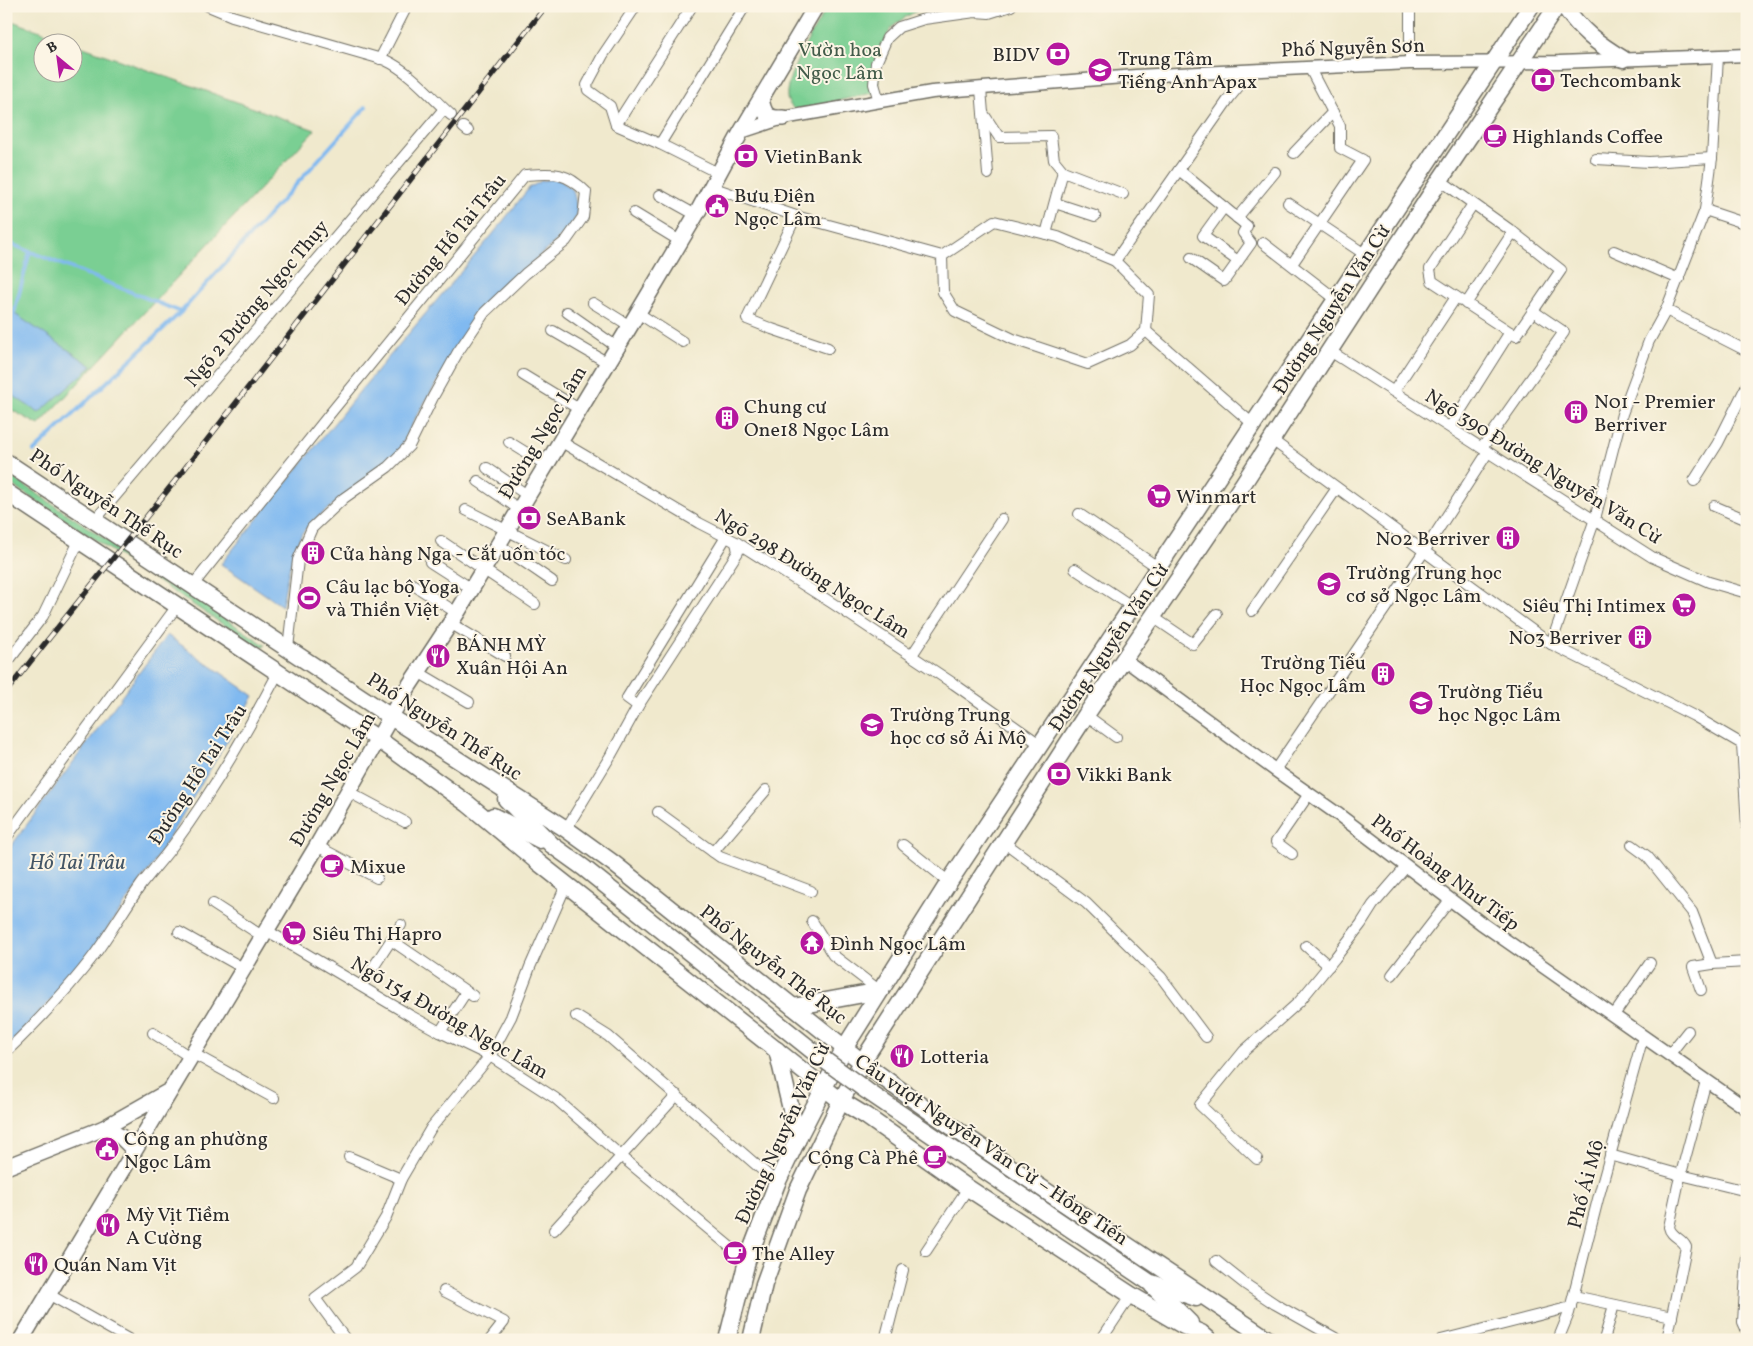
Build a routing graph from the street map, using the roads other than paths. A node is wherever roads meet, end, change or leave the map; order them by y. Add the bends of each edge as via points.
1 (208, 6) edge
2 (406, 6) edge
3 (636, 6) edge
4 (692, 6) edge
5 (745, 6) edge
6 (816, 6) edge
7 (1011, 6) edge
8 (1410, 6) edge
9 (1557, 6) edge
10 (1564, 6) edge
11 (1525, 8) edge
12 (1747, 55) edge
13 (1718, 57) junction
14 (380, 59) junction
15 (1623, 59) junction
16 (1520, 61) junction
17 (1495, 62) junction
18 (1410, 63) junction
19 (1309, 67) junction
20 (1252, 70) junction
21 (980, 89) junction
22 (760, 99) junction
23 (879, 101) junction
24 (1333, 112) junction
25 (983, 113) junction
26 (783, 118) junction
27 (616, 125) junction
28 (741, 132) junction
29 (660, 144) junction
30 (1294, 153) dead end
31 (1712, 158) junction
32 (1596, 159) dead end
33 (1179, 170) junction
34 (1064, 171) junction
35 (1275, 172) dead end
36 (988, 174) dead end
37 (715, 180) junction
38 (1440, 180) junction
39 (1123, 194) dead end
40 (660, 195) dead end
41 (1055, 203) junction
42 (1288, 203) dead end
43 (1473, 204) junction
44 (1224, 207) junction
45 (1705, 210) junction
46 (634, 212) dead end
47 (696, 215) junction
48 (796, 216) junction
49 (1095, 216) dead end
50 (1237, 218) junction
51 (1319, 224) junction
52 (1747, 224) edge
53 (1513, 232) junction
54 (1046, 234) junction
55 (680, 241) junction
56 (1263, 243) dead end
57 (1614, 250) dead end
58 (1366, 255) junction
59 (942, 256) junction
60 (1192, 258) dead end
61 (1115, 261) junction
62 (1238, 261) junction
63 (1292, 264) junction
64 (1678, 279) junction
65 (1456, 298) junction
66 (1337, 300) junction
67 (593, 303) dead end
68 (1466, 304) junction
69 (1666, 310) junction
70 (1533, 311) junction
71 (567, 312) dead end
72 (634, 320) junction
73 (553, 331) dead end
74 (1146, 331) junction
75 (1510, 332) junction
76 (683, 342) dead end
77 (617, 347) junction
78 (828, 348) dead end
79 (1330, 351) junction
80 (1747, 351) edge
81 (608, 363) junction
82 (523, 375) dead end
83 (1747, 385) edge
84 (1394, 392) junction
85 (579, 409) junction
86 (1254, 425) junction
87 (1450, 427) junction
88 (1272, 440) junction
89 (560, 441) junction
90 (509, 442) dead end
91 (1485, 450) junction
92 (6, 462) edge
93 (546, 465) junction
94 (487, 468) dead end
95 (478, 481) dead end
96 (1694, 481) dead end
97 (1337, 488) junction
98 (6, 492) edge
99 (523, 502) junction
100 (1714, 506) dead end
101 (466, 510) dead end
102 (1078, 514) dead end
103 (1002, 519) dead end
104 (1595, 519) junction
105 (95, 520) junction
106 (1747, 520) edge
107 (506, 530) junction
108 (726, 537) junction
109 (441, 540) dead end
110 (79, 541) junction
111 (736, 542) junction
112 (498, 544) junction
113 (1425, 550) junction
114 (566, 560) dead end
115 (430, 562) dead end
116 (1159, 568) junction
117 (484, 569) junction
118 (1075, 569) dead end
119 (552, 580) dead end
120 (412, 584) dead end
121 (193, 585) junction
122 (472, 589) junction
123 (1747, 593) edge
124 (535, 604) dead end
125 (177, 606) junction
126 (1133, 607) junction
127 (1252, 611) dead end
128 (1217, 614) dead end
129 (1153, 617) junction
130 (454, 618) junction
131 (1551, 644) junction
132 (288, 648) junction
133 (505, 656) dead end
134 (912, 656) junction
135 (1125, 660) junction
136 (6, 664) edge
137 (418, 672) junction
138 (278, 673) junction
139 (468, 702) dead end
140 (638, 706) junction
141 (1086, 715) junction
142 (391, 717) junction
143 (1116, 737) dead end
144 (378, 739) junction
145 (1744, 740) edge
146 (1040, 745) junction
147 (1275, 770) junction
148 (486, 779) junction
149 (766, 790) dead end
150 (347, 791) junction
151 (1309, 794) junction
152 (468, 804) junction
153 (658, 812) dead end
154 (405, 822) dead end
155 (1747, 826) edge
156 (566, 829) junction
157 (6, 838) edge
158 (1004, 842) junction
159 (903, 845) dead end
160 (1632, 845) dead end
161 (317, 846) junction
162 (552, 846) junction
163 (713, 852) junction
164 (1292, 854) dead end
165 (1406, 867) junction
166 (377, 878) dead end
167 (950, 882) junction
168 (567, 883) junction
169 (811, 892) dead end
170 (1450, 900) junction
171 (213, 904) dead end
172 (812, 921) dead end
173 (401, 925) dead end
174 (179, 932) dead end
175 (264, 933) junction
176 (392, 940) junction
177 (1306, 946) dead end
178 (1747, 962) edge
179 (1650, 963) dead end
180 (1712, 964) junction
181 (1329, 966) junction
182 (243, 968) junction
183 (1392, 976) dead end
184 (361, 986) junction
185 (1701, 990) dead end
186 (880, 991) junction
187 (794, 1006) junction
188 (576, 1016) dead end
189 (1614, 1016) junction
190 (1688, 1031) dead end
191 (440, 1032) junction
192 (153, 1033) dead end
193 (1206, 1037) dead end
194 (1644, 1037) junction
195 (845, 1047) junction
196 (777, 1050) junction
197 (6, 1052) edge
198 (191, 1055) junction
199 (1669, 1055) junction
200 (490, 1056) junction
201 (862, 1062) junction
202 (1706, 1081) junction
203 (824, 1087) junction
204 (170, 1090) junction
205 (677, 1095) junction
206 (274, 1098) dead end
207 (841, 1101) junction
208 (1747, 1109) edge
209 (104, 1128) junction
210 (798, 1139) junction
211 (134, 1150) junction
212 (1610, 1155) junction
213 (622, 1156) junction
214 (349, 1157) dead end
215 (1257, 1159) dead end
216 (6, 1166) edge
217 (1681, 1175) junction
218 (401, 1179) junction
219 (778, 1183) junction
220 (968, 1188) junction
221 (1747, 1191) edge
222 (554, 1230) dead end
223 (926, 1251) dead end
224 (1747, 1257) edge
225 (747, 1261) junction
226 (1216, 1261) dead end
227 (902, 1270) dead end
228 (1149, 1282) junction
229 (444, 1291) dead end
230 (48, 1294) junction
231 (1131, 1295) junction
232 (1574, 1296) junction
233 (1614, 1305) junction
234 (1219, 1306) junction
235 (1571, 1307) junction
236 (1672, 1317) junction
237 (1747, 1331) edge
238 (1205, 1336) edge
239 (21, 1340) edge
240 (130, 1340) edge
241 (346, 1340) edge
242 (490, 1340) edge
243 (727, 1340) edge
244 (752, 1340) edge
245 (884, 1340) edge
246 (1101, 1340) edge
247 (1269, 1340) edge
248 (1339, 1340) edge
249 (1441, 1340) edge
250 (1558, 1340) edge
251 (1604, 1340) edge
252 (1667, 1340) edge

1 - 14 street
2 - 14 street
3 - 27 street via 587,85 588,90 610,106
4 - 27 street
5 - 29 street
6 - 22 main road, Đường Ngọc Lâm
7 - 23 street via 989,13 924,19 899,27 888,38 876,63 874,84
8 - 18 street
9 - 16 main road, Đường Nguyễn Văn Cừ
10 - 15 main road via 1585,33
11 - 17 main road, Đường Nguyễn Văn Cừ
12 - 13 street, Phố Nguyễn Sơn
13 - 15 street, Phố Nguyễn Sơn
13 - 31 street
14 - 105 street, Ngõ 2 Đường Ngọc Thụy via 413,78 447,112
15 - 16 street, Phố Nguyễn Sơn
16 - 17 street, Phố Nguyễn Sơn
16 - 38 main road, Đường Nguyễn Văn Cừ
17 - 18 street, Phố Nguyễn Sơn
17 - 58 main road, Đường Nguyễn Văn Cừ
18 - 19 street, Phố Nguyễn Sơn
19 - 20 street, Phố Nguyễn Sơn
19 - 24 street
20 - 21 street, Phố Nguyễn Sơn
20 - 33 street
21 - 23 street, Phố Nguyễn Sơn via 932,92
21 - 25 street
22 - 26 main road via 767,115
22 - 28 main road, Đường Ngọc Lâm
23 - 26 street, Phố Nguyễn Sơn
24 - 30 street
24 - 51 street via 1340,126 1340,148 1363,160
25 - 34 street via 998,137 1051,136 1054,160
25 - 36 street
26 - 28 street, Phố Nguyễn Sơn
27 - 29 street
28 - 37 main road, Đường Ngọc Lâm
29 - 37 street
31 - 32 street via 1649,162
31 - 45 street
33 - 44 street
33 - 61 street
34 - 39 street
34 - 41 street
35 - 50 street
37 - 47 main road, Đường Ngọc Lâm
37 - 48 street
38 - 43 street
38 - 79 main road, Đường Nguyễn Văn Cừ
40 - 47 street
41 - 49 street
41 - 54 street
42 - 51 street
43 - 53 street
43 - 65 street via 1430,269 1432,281
44 - 50 street
44 - 62 street via 1203,236
45 - 52 street
45 - 64 street
46 - 55 street
47 - 55 main road, Đường Ngọc Lâm
48 - 59 street
48 - 78 street via 748,319
50 - 62 street via 1247,226 1243,233 1251,243
51 - 58 street
51 - 63 street
53 - 68 street
53 - 70 street via 1561,270
54 - 59 street via 994,221
54 - 61 street
55 - 72 main road, Đường Ngọc Lâm
56 - 63 street
57 - 64 street
58 - 66 main road, Đường Nguyễn Văn Cừ
59 - 74 street via 943,292 955,310 1013,340 1088,364 1130,345
60 - 62 street via 1224,281
61 - 74 street via 1149,294
63 - 66 street
64 - 69 street
65 - 68 street
65 - 84 street
66 - 86 main road, Đường Nguyễn Văn Cừ
67 - 72 street
68 - 75 street
69 - 80 street
69 - 104 street via 1649,341 1622,414
70 - 75 street via 1516,336
70 - 91 street via 1564,332
71 - 77 street
72 - 76 street
72 - 77 main road, Đường Ngọc Lâm
73 - 81 street
74 - 86 street
75 - 87 street
77 - 81 main road, Đường Ngọc Lâm
79 - 84 street, Ngõ 390 Đường Nguyễn Văn Cừ
79 - 88 main road, Đường Nguyễn Văn Cừ
81 - 85 main road, Đường Ngọc Lâm
82 - 85 street
83 - 96 street via 1718,443
84 - 87 street, Ngõ 390 Đường Nguyễn Văn Cừ
85 - 89 main road, Đường Ngọc Lâm
86 - 116 main road, Đường Nguyễn Văn Cừ
87 - 91 street, Ngõ 390 Đường Nguyễn Văn Cừ
88 - 97 street
88 - 129 main road, Đường Nguyễn Văn Cừ
89 - 93 main road, Đường Ngọc Lâm
89 - 108 street, Ngõ 298 Đường Ngọc Lâm
90 - 93 street
91 - 104 street, Ngõ 390 Đường Nguyễn Văn Cừ
91 - 113 street
92 - 105 main road, Phố Nguyễn Thế Rục
93 - 99 main road, Đường Ngọc Lâm
94 - 99 street
95 - 99 street
97 - 113 street
97 - 127 street
98 - 110 main road
99 - 107 main road, Đường Ngọc Lâm
100 - 106 street
101 - 107 street
102 - 116 street
103 - 134 street
104 - 123 street, Ngõ 390 Đường Nguyễn Văn Cừ via 1652,557 1709,582
104 - 131 street
105 - 121 main road, Phố Nguyễn Thế Rục
107 - 112 main road, Đường Ngọc Lâm
107 - 114 street
108 - 111 street, Ngõ 298 Đường Ngọc Lâm
108 - 140 street via 627,698
109 - 117 street
110 - 125 main road
110 - 136 street via 43,616
111 - 134 street, Ngõ 298 Đường Ngọc Lâm
111 - 140 street via 738,552
112 - 117 main road, Đường Ngọc Lâm
112 - 119 street
113 - 131 street
113 - 147 street
115 - 122 street
116 - 126 main road, Đường Nguyễn Văn Cừ
117 - 122 main road, Đường Ngọc Lâm
117 - 124 street
118 - 126 street
120 - 130 street
121 - 132 main road, Phố Nguyễn Thế Rục
121 - 132 street, Đường Hồ Tai Trâu via 525,175 554,173 576,182 586,192 583,217 566,241 525,274 486,312 450,367 409,446 312,528 298,560
122 - 130 main road, Đường Ngọc Lâm
125 - 138 main road
125 - 157 street
126 - 146 main road, Đường Nguyễn Văn Cừ
128 - 129 street via 1193,644
129 - 135 main road, Đường Nguyễn Văn Cừ
130 - 133 street
130 - 137 main road, Đường Ngọc Lâm
131 - 145 street
132 - 142 main road, Phố Nguyễn Thế Rục
134 - 146 street, Ngõ 298 Đường Ngọc Lâm
135 - 141 main road, Đường Nguyễn Văn Cừ
135 - 147 street, Phố Hoàng Như Tiếp
137 - 139 street
137 - 142 main road, Đường Ngọc Lâm
138 - 144 main road
138 - 197 street, Đường Hồ Tai Trâu via 223,772 175,843 64,993
140 - 156 street
141 - 143 street
141 - 158 main road, Đường Nguyễn Văn Cừ
142 - 144 main road, Đường Ngọc Lâm
142 - 148 main road, Phố Nguyễn Thế Rục
144 - 150 main road, Đường Ngọc Lâm
144 - 152 main road
145 - 155 street
146 - 167 main road, Đường Nguyễn Văn Cừ
147 - 151 street, Phố Hoàng Như Tiếp
148 - 156 main road, Phố Nguyễn Thế Rục
148 - 162 main road
149 - 163 street
150 - 154 street
150 - 161 main road, Đường Ngọc Lâm
151 - 164 street via 1276,842
151 - 165 street, Phố Hoàng Như Tiếp
152 - 162 main road
152 - 168 main road
153 - 163 street
156 - 187 main road, Phố Nguyễn Thế Rục
158 - 193 street via 1086,903 1161,976
158 - 201 main road, Đường Nguyễn Văn Cừ
159 - 167 street
160 - 180 street via 1647,856 1692,912
161 - 166 street
161 - 175 main road, Đường Ngọc Lâm
162 - 228 main road, Cầu vượt Nguyễn Văn Cừ – Hồng Tiến, bridge via 819,1056
163 - 169 street
165 - 170 street, Phố Hoàng Như Tiếp
165 - 181 street via 1372,905
167 - 186 main road, Đường Nguyễn Văn Cừ
168 - 196 main road
168 - 200 street via 511,1017
170 - 183 street
170 - 189 street, Phố Hoàng Như Tiếp
171 - 175 street, Ngõ 154 Đường Ngọc Lâm
172 - 186 street via 833,955
173 - 176 street
174 - 182 street
175 - 182 main road, Đường Ngọc Lâm
175 - 184 street, Ngõ 154 Đường Ngọc Lâm
176 - 184 street
176 - 191 street via 470,994
177 - 181 street
178 - 180 street
179 - 189 street
180 - 185 street via 1693,967
181 - 215 street via 1299,1002 1244,1051 1200,1105
182 - 198 main road, Đường Ngọc Lâm
184 - 191 street, Ngõ 154 Đường Ngọc Lâm
186 - 187 main road
186 - 195 main road, Đường Nguyễn Văn Cừ
187 - 195 main road, Phố Nguyễn Thế Rục
188 - 205 street via 608,1036
189 - 194 street, Phố Hoàng Như Tiếp
190 - 199 street
191 - 200 street, Ngõ 154 Đường Ngọc Lâm
192 - 198 street
194 - 199 street, Phố Hoàng Như Tiếp
194 - 212 street, Phố Ái Mộ
195 - 201 main road, Phố Nguyễn Thế Rục
195 - 203 main road, Đường Nguyễn Văn Cừ
196 - 203 main road
196 - 210 main road
198 - 204 main road, Đường Ngọc Lâm
198 - 206 street
199 - 202 street, Phố Hoàng Như Tiếp
200 - 213 street, Ngõ 154 Đường Ngọc Lâm via 556,1098
200 - 218 street via 431,1128
201 - 207 main road, Đường Nguyễn Văn Cừ
201 - 234 main road, Phố Nguyễn Thế Rục
202 - 208 street, Phố Hoàng Như Tiếp
202 - 217 street
203 - 207 main road
203 - 210 main road, Đường Nguyễn Văn Cừ
204 - 209 main road
204 - 211 main road, Đường Ngọc Lâm
205 - 213 street
205 - 219 street
207 - 220 main road
207 - 244 main road, Đường Nguyễn Văn Cừ via 798,1190 764,1284
209 - 211 main road via 121,1137
209 - 216 main road
210 - 219 main road, Đường Nguyễn Văn Cừ
211 - 230 main road, Đường Ngọc Lâm
212 - 217 street
212 - 232 street, Phố Ái Mộ
213 - 222 street
213 - 225 street, Ngõ 154 Đường Ngọc Lâm
214 - 218 street
217 - 221 street
217 - 236 street via 1669,1228 1686,1247
218 - 241 street via 386,1217 356,1267 315,1298
219 - 225 main road, Đường Nguyễn Văn Cừ
220 - 223 street
220 - 231 main road
224 - 237 street via 1742,1322
225 - 243 main road, Đường Nguyễn Văn Cừ
226 - 248 street via 1275,1304
227 - 245 street
228 - 234 main road
228 - 238 main road
229 - 242 street via 504,1322
230 - 239 main road, Đường Ngọc Lâm
230 - 240 street
231 - 238 main road
231 - 246 street
232 - 233 street
232 - 235 street, Phố Ái Mộ
233 - 236 street
233 - 251 street
234 - 247 main road, Phố Nguyễn Thế Rục
235 - 249 street
235 - 250 street, Phố Ái Mộ
236 - 252 street

